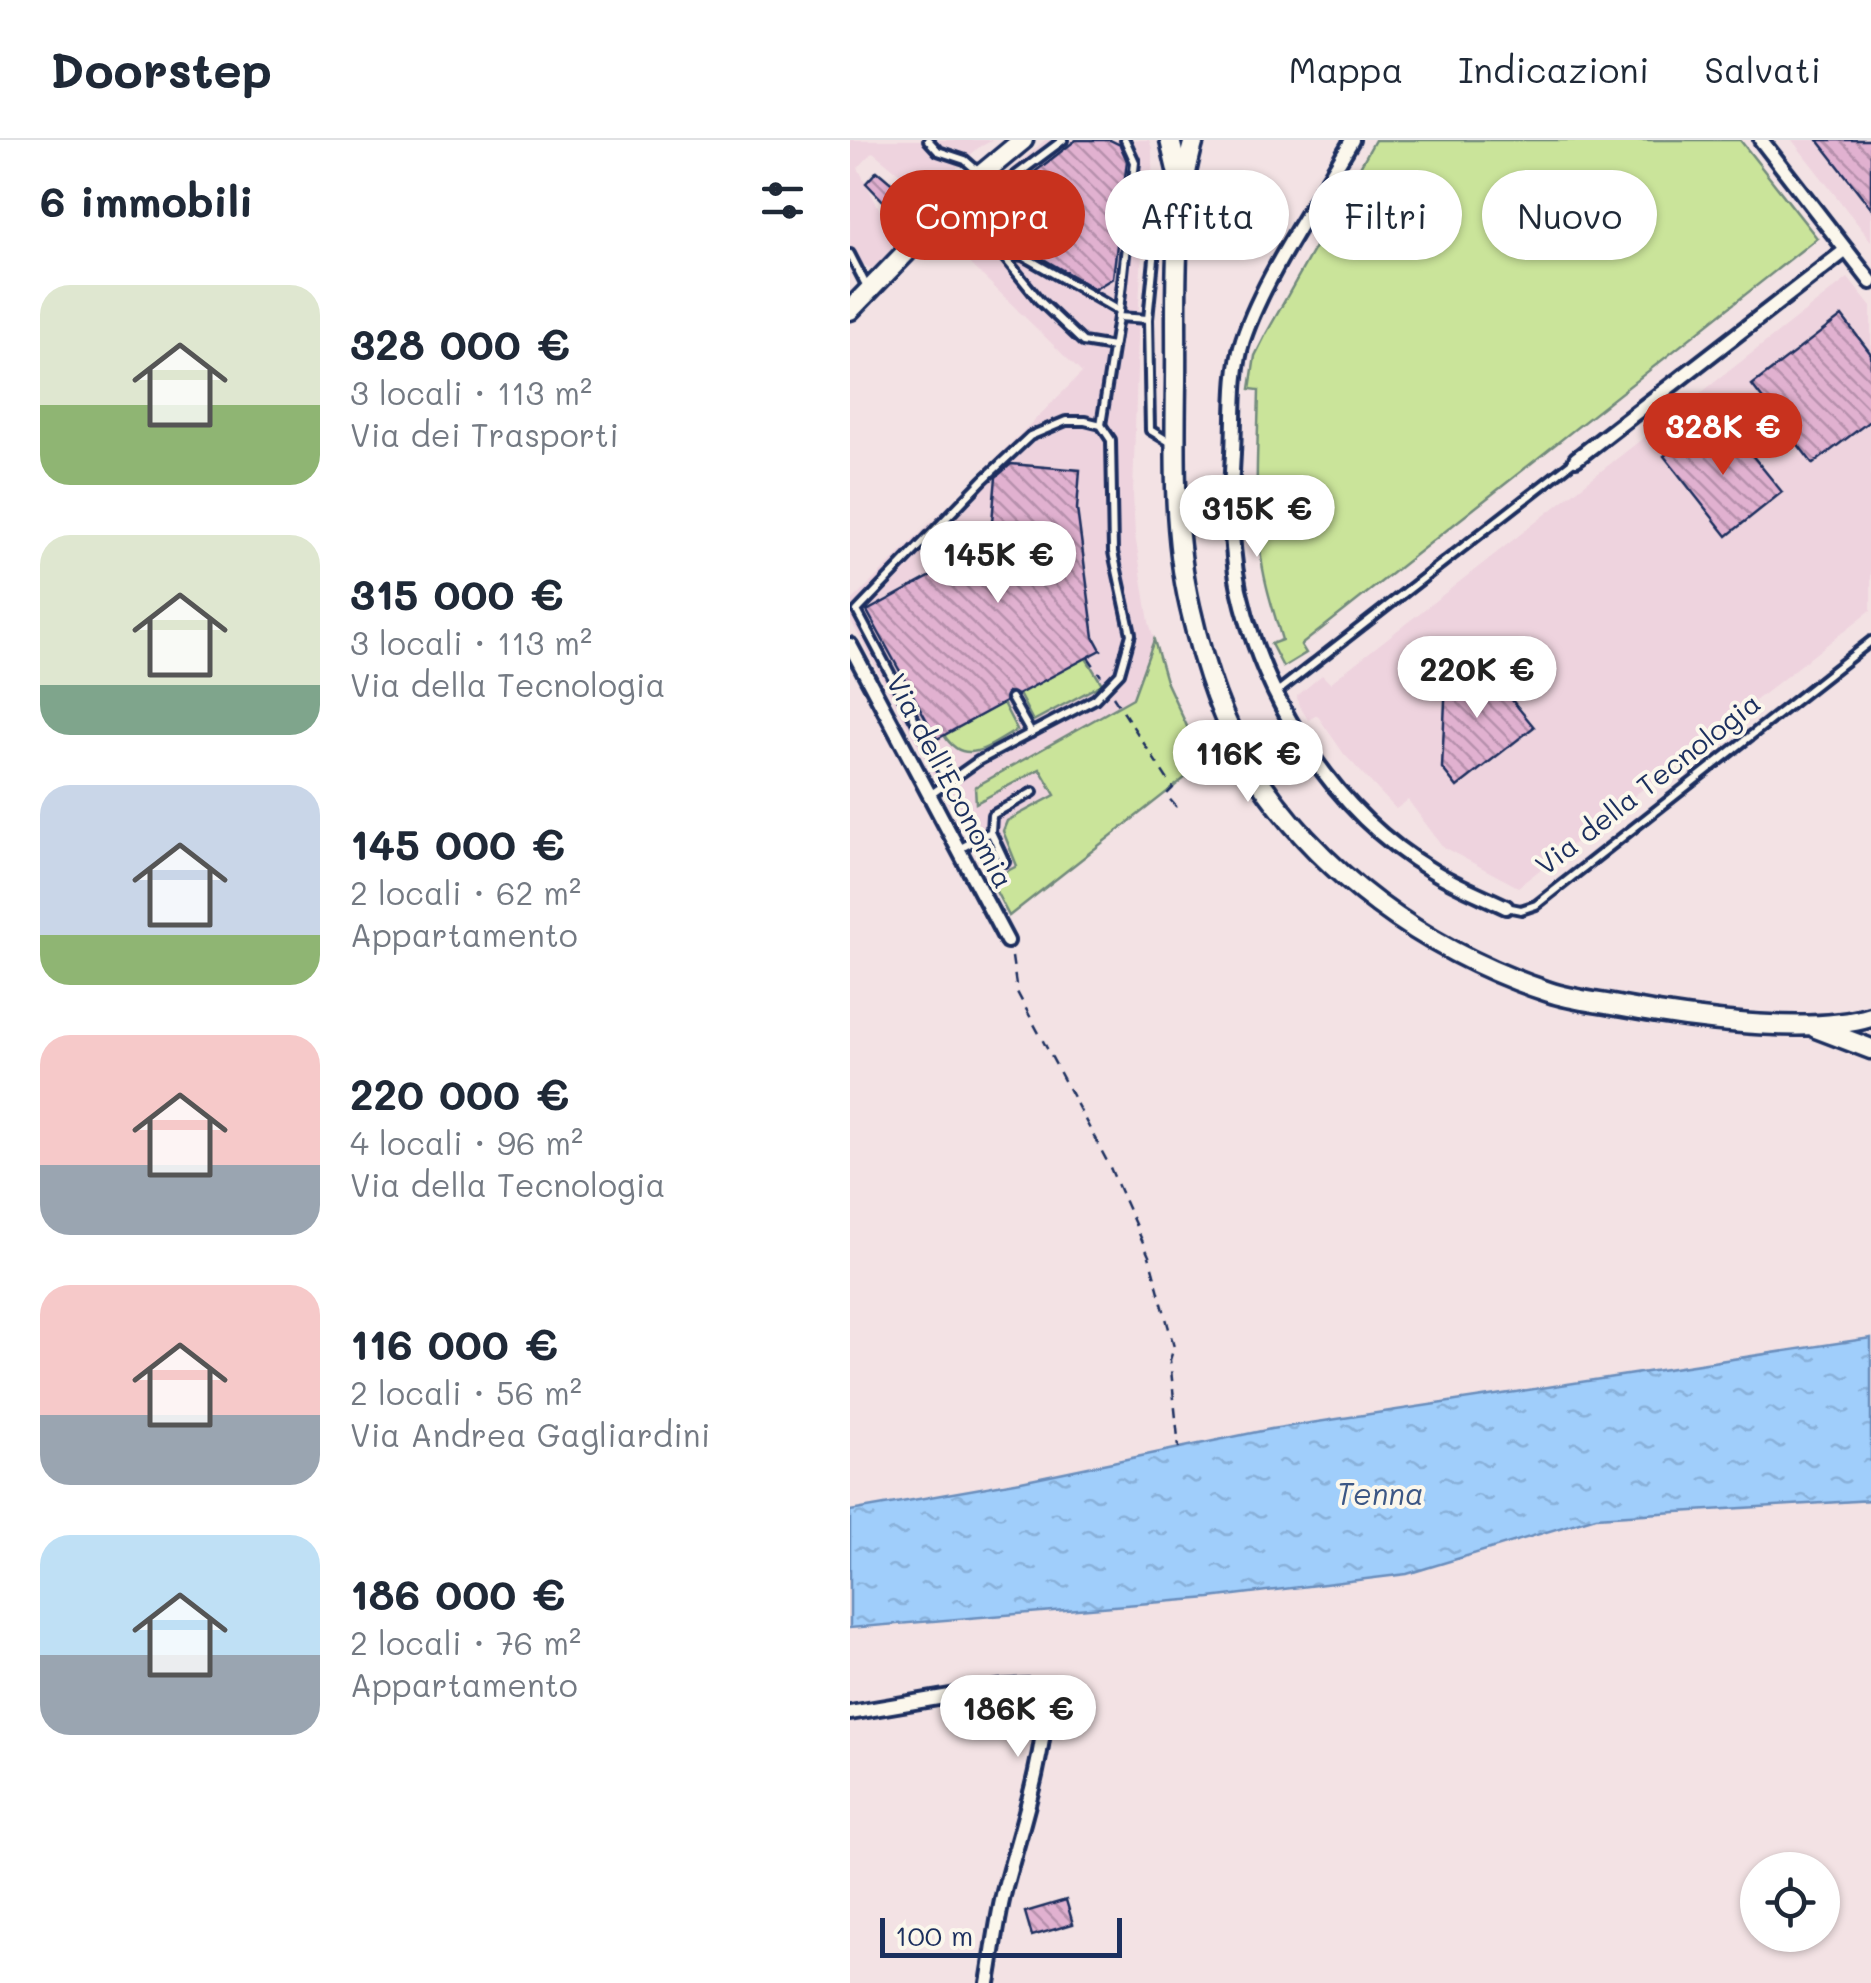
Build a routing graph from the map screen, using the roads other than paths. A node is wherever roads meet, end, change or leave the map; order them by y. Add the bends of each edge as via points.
1 (928, 140) edge
2 (1024, 140) edge
3 (1063, 140) edge
4 (1125, 140) edge
5 (1170, 140) edge
6 (1194, 140) edge
7 (1352, 140) edge
8 (1761, 140) edge
9 (977, 170) edge
10 (987, 170) edge
11 (1023, 170) edge
12 (1178, 170) edge
13 (1186, 170) edge
14 (1846, 250) junction
15 (852, 257) edge
16 (898, 260) edge
17 (1007, 260) edge
18 (1030, 260) edge
19 (1154, 260) edge
20 (1178, 260) edge
21 (1871, 282) edge
22 (869, 290) junction
23 (850, 310) edge
24 (1119, 314) junction
25 (1148, 318) junction
26 (1114, 347) junction
27 (1101, 425) junction
28 (1175, 446) junction
29 (1576, 459) joint
30 (854, 614) edge
31 (1871, 641) edge
32 (850, 645) edge
33 (1276, 693) junction
34 (1011, 698) dead end
35 (1031, 733) junction
36 (950, 784) junction
37 (1032, 792) dead end
38 (930, 795) junction
39 (991, 832) junction
40 (958, 849) junction
41 (1006, 862) dead end
42 (1506, 908) joint
43 (1007, 941) road end
44 (1871, 1017) edge
45 (1811, 1026) junction
46 (1871, 1049) edge
47 (850, 1712) edge
48 (988, 1983) edge

1 - 9 lane via 938,152
2 - 10 main road
3 - 11 lane
4 - 24 lane via 1134,162
5 - 12 main road
6 - 13 main road
7 - 33 street, Via della Tecnologia via 1242,342 1232,533 1239,587
8 - 14 street
14 - 21 street
14 - 29 street
15 - 22 lane
16 - 22 main road
17 - 26 lane via 1083,342
18 - 24 lane
19 - 25 lane
20 - 28 main road
22 - 23 main road
24 - 25 lane
24 - 26 lane
25 - 28 lane via 1150,430
26 - 27 lane
27 - 30 lane via 1066,421 1030,436
27 - 35 lane via 1111,440 1113,552 1131,634 1120,673 1108,688
28 - 45 main road via 1189,605 1212,686 1246,760 1289,823 1343,876 1416,932 1552,993 1642,1010
29 - 33 lane
30 - 36 lane
31 - 42 lane, Via della Tecnologia via 1536,904
32 - 38 street, Via dell'Economia
33 - 42 street, Via della Tecnologia via 1340,792 1380,830 1430,870
34 - 35 lane
35 - 36 lane
36 - 38 lane
37 - 39 lane via 992,815
38 - 40 street, Via dell'Economia
39 - 40 lane
39 - 41 lane
40 - 43 street, Via dell'Economia
44 - 45 main road
45 - 46 main road
47 - 48 street via 997,1688 1028,1686 1046,1696 1031,1801 1005,1887

